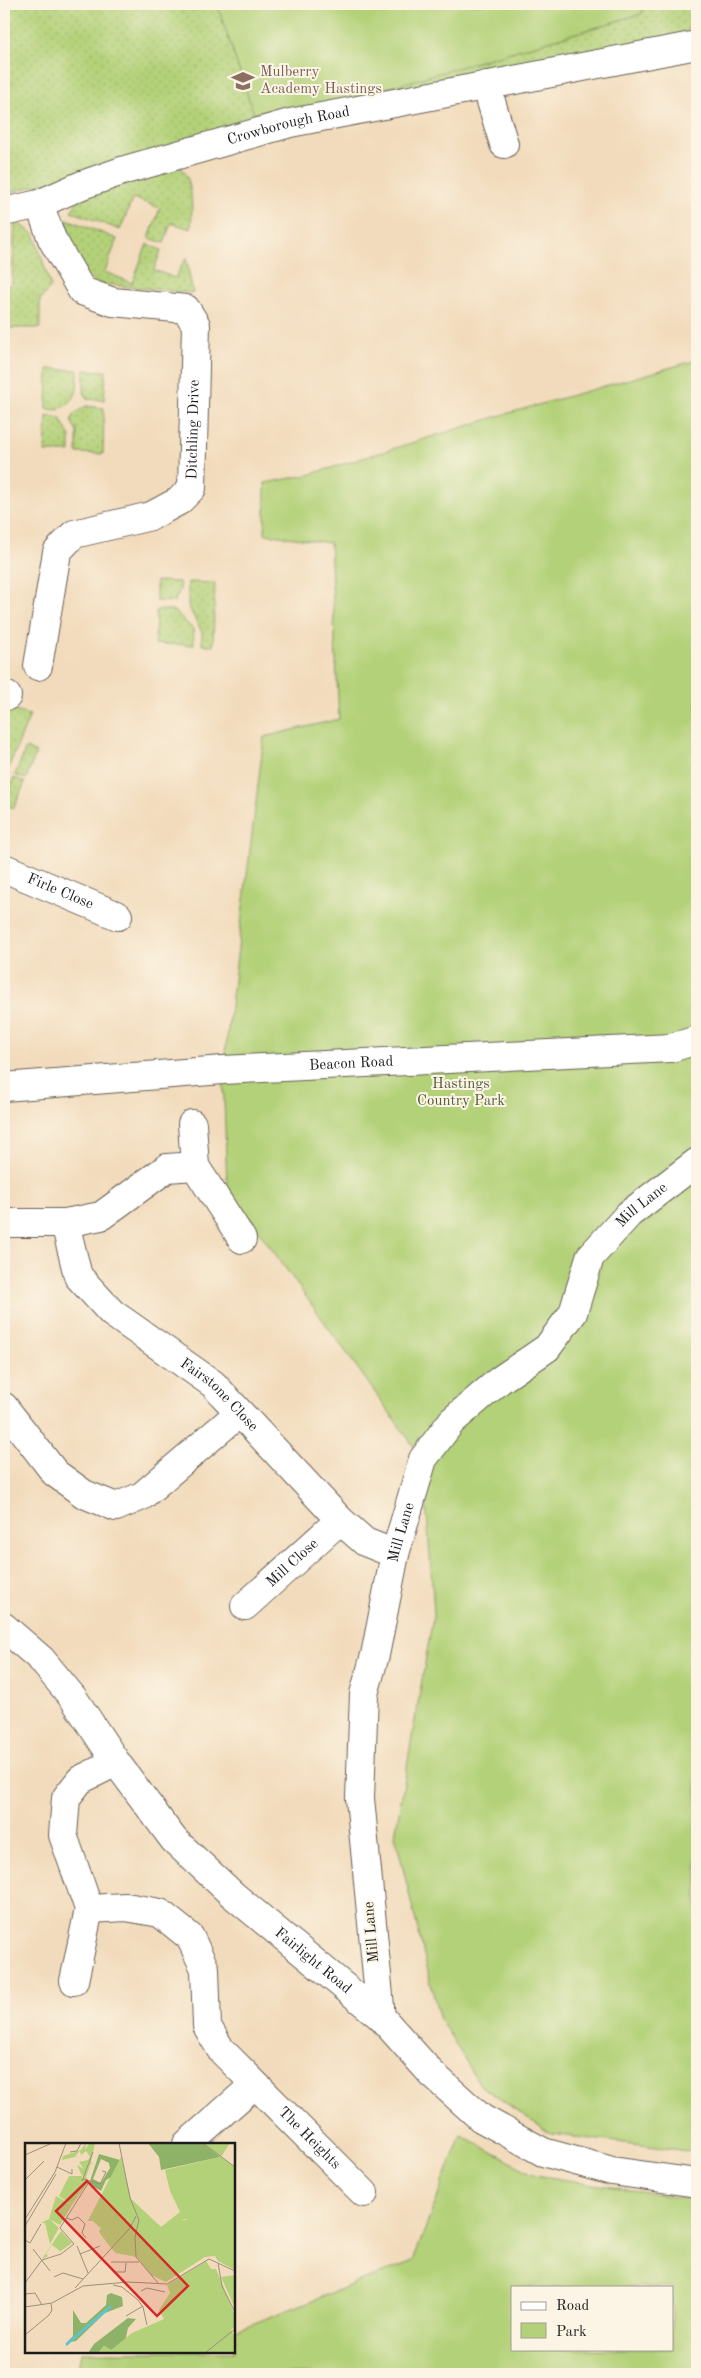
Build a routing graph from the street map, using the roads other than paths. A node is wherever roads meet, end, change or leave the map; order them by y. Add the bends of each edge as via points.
1 (697, 45) edge
2 (486, 85) junction
3 (504, 144) dead end
4 (39, 204) junction
5 (4, 212) edge
6 (38, 666) dead end
7 (4, 868) edge
8 (118, 916) dead end
9 (697, 1040) edge
10 (4, 1087) edge
11 (192, 1124) dead end
12 (697, 1162) edge
13 (195, 1166) junction
14 (4, 1223) edge
15 (65, 1224) junction
16 (242, 1239) dead end
17 (4, 1406) edge
18 (238, 1414) junction
19 (340, 1520) junction
20 (395, 1554) junction
21 (245, 1606) dead end
22 (4, 1627) edge
23 (116, 1762) junction
24 (89, 1910) junction
25 (74, 1981) dead end
26 (381, 2018) junction
27 (254, 2085) junction
28 (188, 2143) edge
29 (697, 2183) edge
30 (364, 2193) dead end

1 - 2 street, Crowborough Road
2 - 3 street
2 - 4 street, Crowborough Road via 290,123 124,170
4 - 5 street, Crowborough Road
4 - 6 street, Ditchling Drive via 52,239 82,291 113,302 186,309 196,325 192,488 179,501 151,516 74,534 57,552
7 - 8 street, Firle Close
9 - 10 street, Beacon Road via 671,1048 223,1070
11 - 13 street
12 - 20 street, Mill Lane via 629,1214 590,1257 573,1313 547,1348 500,1380 452,1421 423,1459
13 - 15 street via 167,1168 101,1216
13 - 16 street
14 - 15 street
15 - 18 street, Fairstone Close via 78,1276 112,1313 213,1384
17 - 18 street via 55,1473 84,1494 116,1507 142,1496
18 - 19 street, Fairstone Close
19 - 20 street, Fairstone Close via 365,1542
19 - 21 street, Mill Close
20 - 26 street, Mill Lane via 364,1694 361,1740 360,1798
22 - 23 street, Fairlight Road via 41,1659
23 - 24 street via 80,1780 66,1798 62,1835
23 - 26 street, Fairlight Road via 174,1840 233,1895
24 - 25 street
24 - 27 street, The Heights via 126,1907 160,1913 190,1937 205,1969 207,2026 221,2050
26 - 29 street, Fairlight Road via 432,2073 482,2118 544,2152 612,2171
27 - 28 street
27 - 30 street, The Heights

